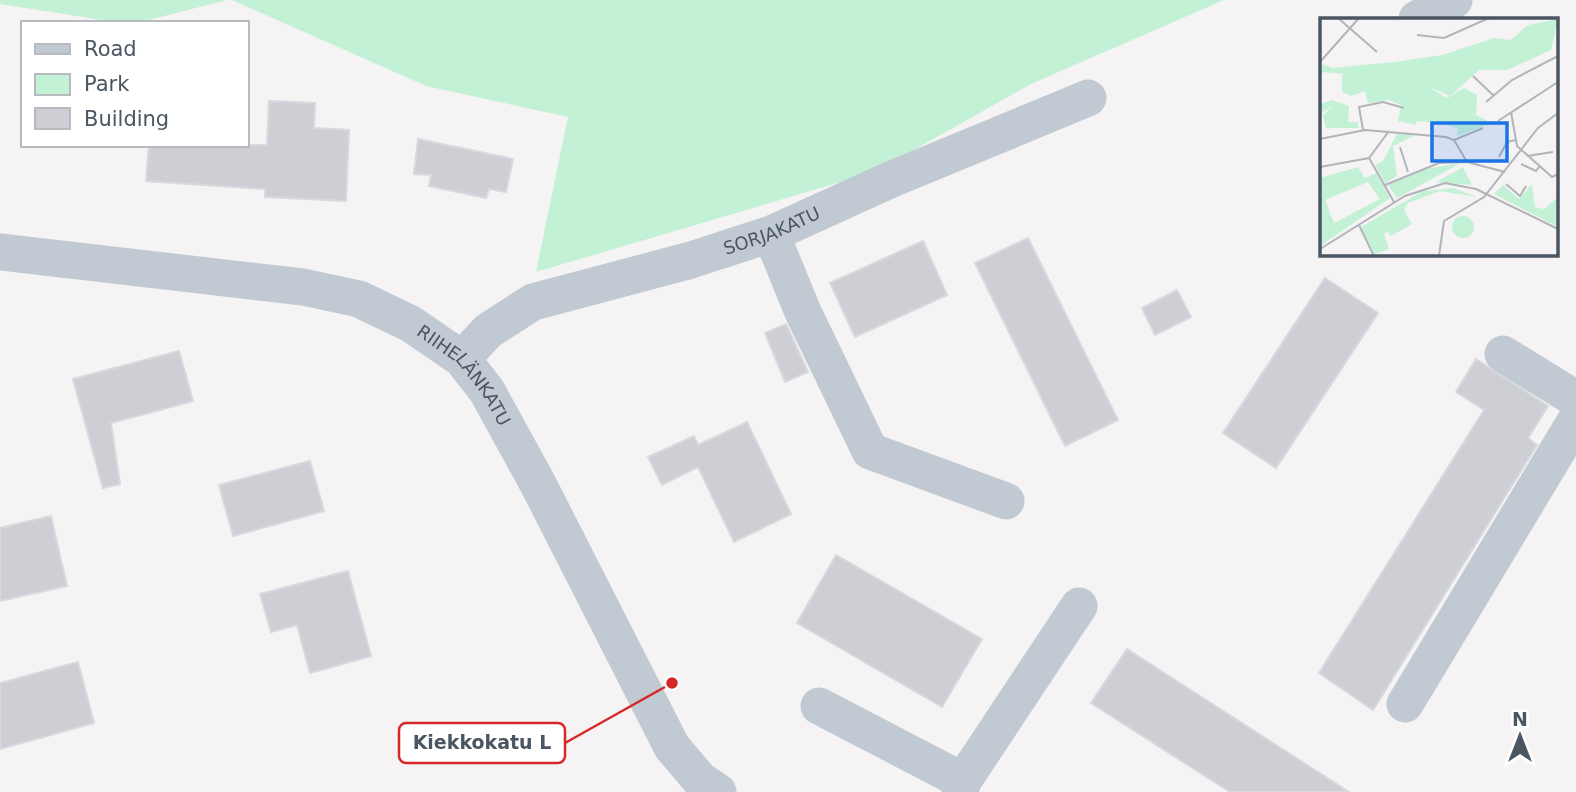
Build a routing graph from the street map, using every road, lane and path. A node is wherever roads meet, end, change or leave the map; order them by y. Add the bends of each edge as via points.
1 (1454, 0) edge
2 (1419, 18) edge
3 (1088, 98) dead end
4 (771, 234) junction
5 (0, 251) edge
6 (1503, 354) dead end
7 (461, 359) junction
8 (1576, 399) edge
9 (1576, 420) edge
10 (1006, 501) dead end
11 (1079, 606) dead end
12 (1405, 704) dead end
13 (819, 706) dead end
14 (962, 787) edge
15 (718, 792) edge

1 - 2 street
3 - 4 street, SORJAKATU
4 - 7 street, SORJAKATU via 533,302 488,331
4 - 10 street via 870,451
5 - 7 street, RIIHELÄNKATU via 303,287 359,299 411,324
6 - 8 street
7 - 15 street, RIIHELÄNKATU via 487,391 672,747 700,780
9 - 12 street
11 - 14 street
13 - 14 street

